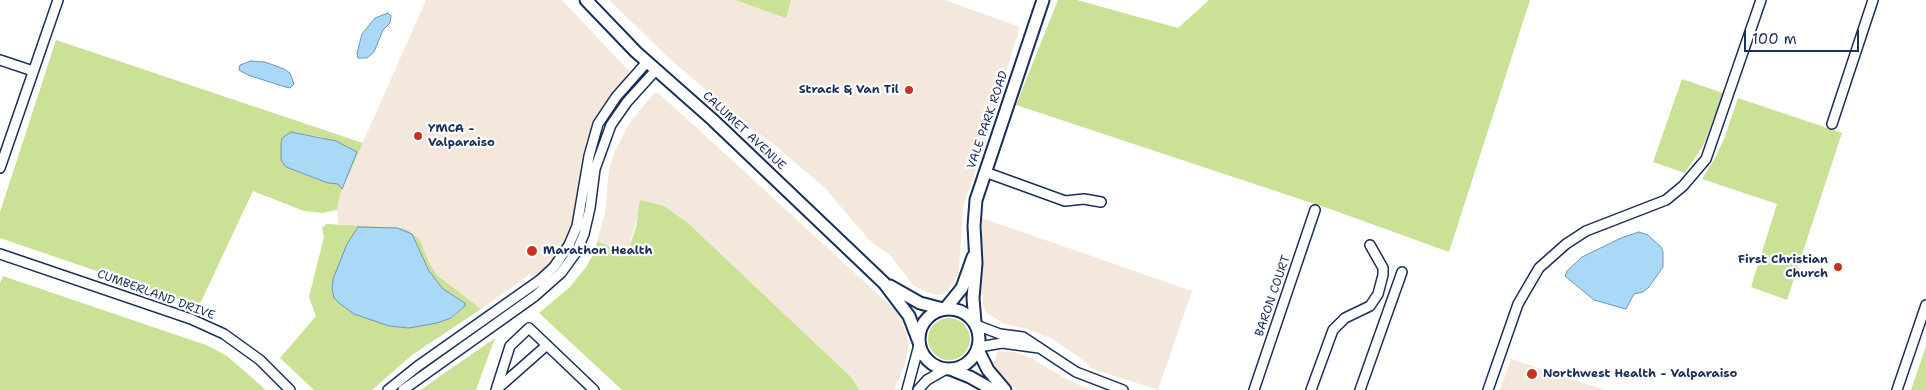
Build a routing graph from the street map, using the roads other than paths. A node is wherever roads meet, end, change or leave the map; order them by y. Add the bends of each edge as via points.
1 (58, 0) edge
2 (586, 0) edge
3 (1043, 0) edge
4 (1761, 0) edge
5 (1873, 0) edge
6 (0, 60) edge
7 (651, 66) junction
8 (33, 71) junction
9 (1832, 124) dead end
10 (0, 168) edge
11 (985, 172) junction
12 (1101, 202) dead end
13 (1315, 210) dead end
14 (1370, 245) dead end
15 (975, 251) junction
16 (0, 254) edge
17 (0, 257) edge
18 (12, 258) junction
19 (1402, 272) dead end
20 (884, 283) junction
21 (1926, 305) edge
22 (944, 309) junction
23 (976, 323) junction
24 (919, 344) junction
25 (547, 345) junction
26 (1039, 348) junction
27 (978, 349) junction
28 (948, 369) junction
29 (289, 389) edge
30 (388, 390) edge
31 (403, 390) edge
32 (496, 390) edge
33 (594, 390) edge
34 (907, 390) edge
35 (918, 390) edge
36 (993, 390) edge
37 (1005, 390) edge
38 (1123, 390) edge
39 (1254, 390) edge
40 (1311, 390) edge
41 (1360, 390) edge
42 (1488, 390) edge
43 (1897, 390) edge

1 - 8 street
2 - 7 main road, CALUMET AVENUE
3 - 11 main road, VALE PARK ROAD
4 - 42 street via 1706,159 1666,200 1586,231 1539,268 1518,304
5 - 9 street
6 - 8 street
7 - 20 main road, CALUMET AVENUE
7 - 30 street via 616,97 598,124 588,156 577,226 554,267
7 - 31 street via 611,125 595,169 584,234 561,273 535,296
8 - 10 street
11 - 12 street via 1065,201 1084,199
11 - 15 main road, VALE PARK ROAD via 975,212
13 - 39 street, BARON COURT
14 - 40 street via 1383,268 1378,294 1370,306 1338,322
15 - 22 main road, VALE PARK ROAD via 962,288
15 - 23 main road, VALE PARK ROAD via 973,298
16 - 18 street, CUMBERLAND DRIVE
17 - 18 street
18 - 29 street, CUMBERLAND DRIVE via 191,319 224,334 260,360
19 - 41 street
20 - 22 main road, CALUMET AVENUE via 920,303
20 - 24 main road, CALUMET AVENUE via 909,316
21 - 43 street
22 - 23 main road via 962,312
22 - 24 main road via 926,320
23 - 26 street via 1000,334 1024,337
23 - 27 main road
24 - 28 main road via 928,361
24 - 34 street
25 - 32 street
25 - 32 street via 529,328 510,346
25 - 33 street
26 - 27 street via 1002,343
26 - 38 street via 1083,376
27 - 28 main road via 968,362
27 - 37 main road via 988,370
28 - 35 street via 927,380
28 - 36 main road

